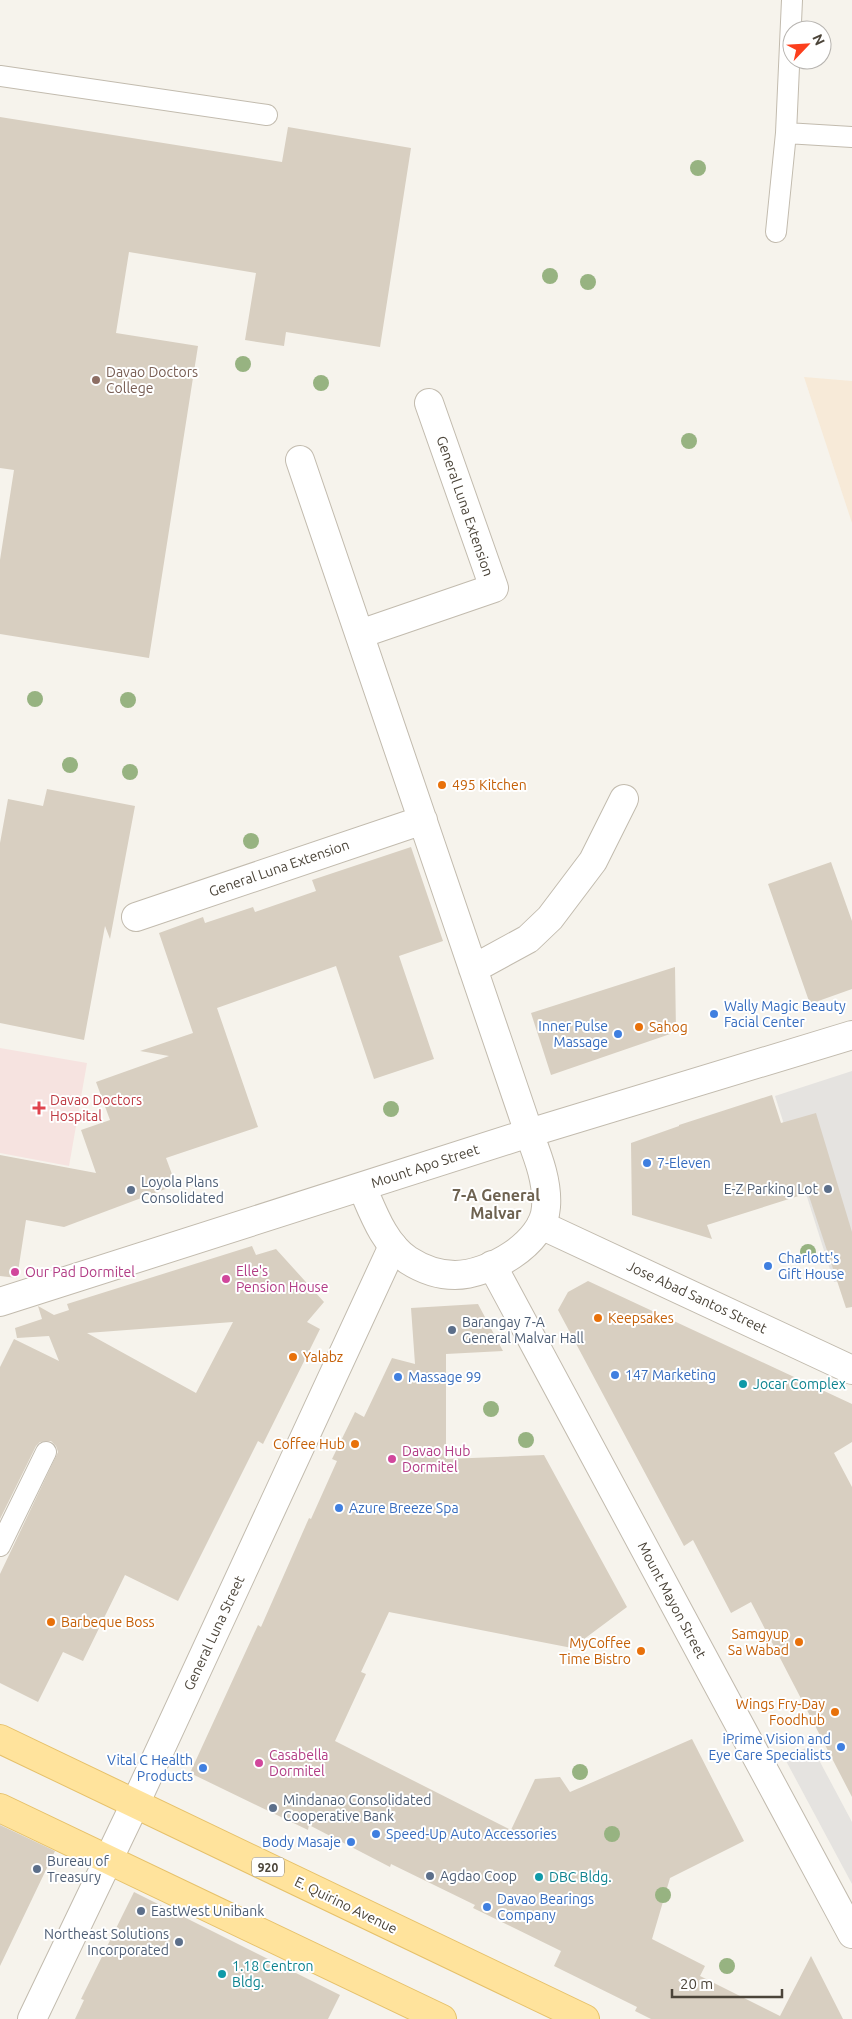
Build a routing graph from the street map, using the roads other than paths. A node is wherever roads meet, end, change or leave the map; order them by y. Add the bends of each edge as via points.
1 (792, 0) edge
2 (0, 76) edge
3 (267, 115) dead end
4 (786, 133) junction
5 (852, 137) edge
6 (776, 232) dead end
7 (429, 403) dead end
8 (300, 460) dead end
9 (360, 634) junction
10 (624, 799) dead end
11 (423, 820) junction
12 (136, 917) dead end
13 (474, 969) junction
14 (852, 1035) edge
15 (529, 1133) junction
16 (362, 1187) junction
17 (541, 1225) junction
18 (393, 1246) junction
19 (492, 1265) junction
20 (0, 1302) edge
21 (852, 1370) edge
22 (46, 1452) dead end
23 (0, 1546) edge
24 (0, 1739) edge
25 (135, 1804) junction
26 (0, 1808) edge
27 (109, 1859) junction
28 (852, 1934) edge
29 (32, 2019) edge
30 (442, 2019) edge
31 (585, 2019) edge

1 - 4 lane
2 - 3 lane
4 - 5 lane
4 - 6 lane
7 - 9 street, General Luna Extension via 494,588
8 - 9 street
9 - 11 street
10 - 13 street via 593,861 550,918 528,939
11 - 12 street, General Luna Extension
11 - 13 street
13 - 15 street
14 - 15 street, Mount Apo Street
15 - 16 street, Mount Apo Street
15 - 17 street via 546,1188 546,1209
16 - 18 street
16 - 20 street, Mount Apo Street
17 - 19 street via 529,1243
17 - 21 street, Jose Abad Santos Street
18 - 19 street via 408,1260 439,1274 457,1275
18 - 25 street, General Luna Street
19 - 28 street, Mount Mayon Street
22 - 23 lane
24 - 25 main road, E. Quirino Avenue / 920
25 - 27 street, General Luna Street
25 - 31 main road, E. Quirino Avenue / 920
26 - 27 main road
27 - 29 street, General Luna Street
27 - 30 main road

